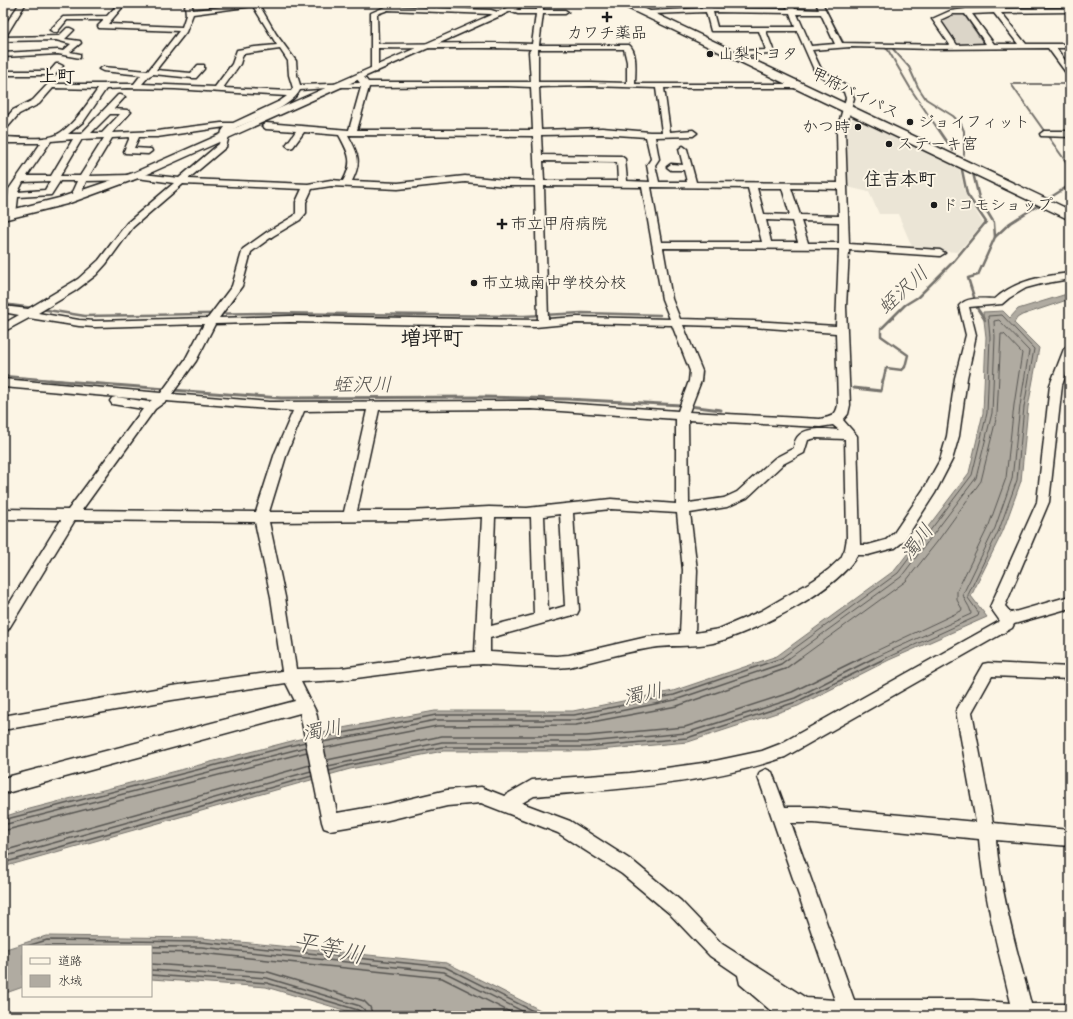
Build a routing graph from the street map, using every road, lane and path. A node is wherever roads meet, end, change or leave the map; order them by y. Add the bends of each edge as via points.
1 (23, 3) edge
2 (123, 3) edge
3 (188, 3) edge
4 (525, 3) edge
5 (540, 3) edge
6 (625, 3) edge
7 (634, 3) edge
8 (665, 3) edge
9 (819, 3) edge
10 (998, 3) edge
11 (1043, 3) edge
12 (255, 4) edge
13 (420, 7) edge
14 (708, 7) edge
15 (791, 7) edge
16 (1050, 10) junction
17 (1070, 10) edge
18 (667, 11) junction
19 (966, 11) junction
20 (1000, 11) junction
21 (505, 12) junction
22 (541, 12) junction
23 (565, 12) dead end
24 (652, 12) junction
25 (824, 12) junction
26 (189, 13) junction
27 (109, 18) junction
28 (183, 29) junction
29 (762, 29) junction
30 (54, 30) dead end
31 (70, 30) dead end
32 (800, 30) junction
33 (3, 34) edge
34 (61, 38) junction
35 (3, 39) edge
36 (374, 46) junction
37 (840, 46) junction
38 (1050, 46) junction
39 (1070, 46) edge
40 (282, 47) junction
41 (425, 47) junction
42 (535, 47) junction
43 (955, 47) junction
44 (992, 47) junction
45 (1024, 47) junction
46 (808, 48) junction
47 (65, 53) junction
48 (740, 54) junction
49 (3, 55) edge
50 (77, 56) dead end
51 (60, 66) dead end
52 (201, 67) dead end
53 (103, 69) dead end
54 (374, 70) junction
55 (151, 72) junction
56 (1070, 72) edge
57 (3, 73) edge
58 (49, 73) junction
59 (363, 80) junction
60 (42, 82) dead end
61 (340, 85) junction
62 (535, 85) junction
63 (136, 86) junction
64 (631, 86) junction
65 (660, 86) junction
66 (800, 86) junction
67 (104, 87) junction
68 (218, 89) junction
69 (295, 91) junction
70 (121, 98) dead end
71 (847, 106) junction
72 (108, 111) junction
73 (234, 125) junction
74 (266, 126) dead end
75 (3, 127) edge
76 (301, 130) junction
77 (342, 133) junction
78 (536, 133) junction
79 (693, 133) dead end
80 (136, 134) junction
81 (352, 134) junction
82 (666, 134) junction
83 (1044, 134) dead end
84 (1070, 134) edge
85 (107, 135) junction
86 (650, 135) junction
87 (81, 136) junction
88 (59, 137) junction
89 (224, 137) junction
90 (48, 139) junction
91 (3, 140) edge
92 (290, 145) dead end
93 (683, 149) dead end
94 (148, 151) dead end
95 (537, 158) junction
96 (671, 167) dead end
97 (688, 168) junction
98 (133, 176) junction
99 (55, 178) junction
100 (83, 178) junction
101 (20, 179) junction
102 (182, 181) junction
103 (539, 183) junction
104 (346, 184) junction
105 (623, 184) junction
106 (650, 185) junction
107 (692, 185) junction
108 (752, 186) junction
109 (786, 186) junction
110 (843, 186) junction
111 (308, 187) junction
112 (3, 191) edge
113 (77, 192) dead end
114 (13, 193) junction
115 (1039, 198) junction
116 (1070, 210) edge
117 (7, 215) edge
118 (1070, 216) edge
119 (760, 217) junction
120 (796, 218) junction
121 (844, 219) junction
122 (767, 244) junction
123 (658, 245) junction
124 (804, 245) junction
125 (844, 246) junction
126 (940, 253) dead end
127 (1070, 276) edge
128 (3, 309) edge
129 (30, 313) junction
130 (214, 316) junction
131 (542, 319) junction
132 (676, 322) junction
133 (3, 329) edge
134 (842, 330) junction
135 (1070, 350) edge
136 (3, 385) edge
137 (41, 390) junction
138 (168, 392) junction
139 (374, 405) junction
140 (150, 406) junction
141 (300, 407) junction
142 (684, 409) junction
143 (836, 420) junction
144 (852, 436) junction
145 (566, 509) junction
146 (683, 509) junction
147 (489, 512) junction
148 (537, 512) junction
149 (3, 514) edge
150 (71, 515) junction
151 (350, 516) junction
152 (261, 517) junction
153 (853, 550) junction
154 (1070, 602) edge
155 (541, 619) junction
156 (1008, 620) junction
157 (3, 626) edge
158 (482, 634) junction
159 (687, 639) junction
160 (482, 658) junction
161 (1070, 673) edge
162 (290, 676) junction
163 (306, 708) junction
164 (3, 723) edge
165 (766, 777) dead end
166 (3, 786) edge
167 (505, 804) junction
168 (780, 815) junction
169 (987, 832) junction
170 (1070, 838) edge
171 (716, 950) junction
172 (848, 1010) junction
173 (1070, 1014) edge
174 (1024, 1015) edge
175 (791, 1016) edge

1 - 33 street
2 - 27 street
3 - 26 street
4 - 21 main road
5 - 22 street
6 - 66 highway, 甲府バイパス
7 - 24 highway, 甲府バイパス
8 - 18 street
9 - 25 street
10 - 20 street
11 - 16 street
12 - 26 street
12 - 40 street
13 - 21 street
13 - 36 street via 387,8 374,13
14 - 15 street
14 - 18 street
14 - 29 street via 714,29
15 - 25 street
15 - 32 street
16 - 17 street
16 - 20 street
18 - 24 street
19 - 20 street
19 - 43 street via 951,9 936,19
19 - 44 street
20 - 45 street
21 - 22 street
21 - 41 main road
22 - 23 street
22 - 42 street
24 - 48 highway, 甲府バイパス
25 - 37 street
26 - 28 street via 190,17
27 - 28 street via 102,26
27 - 30 street via 65,18
28 - 55 street
29 - 32 street
29 - 48 street via 770,52
31 - 34 street
32 - 46 street
34 - 35 street
34 - 47 street via 60,41 77,42
36 - 41 street
36 - 54 street
37 - 43 street
37 - 46 street
38 - 39 street
38 - 45 street
38 - 56 street
40 - 68 street via 240,52 236,64
40 - 69 street via 292,61
41 - 42 street
41 - 54 main road
42 - 62 street via 532,52
42 - 64 street via 626,47 630,49
43 - 44 street
44 - 45 street
46 - 71 street via 818,70 847,91 850,98
47 - 49 street
47 - 50 street
48 - 71 highway, 甲府バイパス
51 - 58 street
52 - 55 street via 193,76
53 - 55 street
54 - 59 main road
55 - 63 street
57 - 58 street
58 - 60 street
59 - 61 main road
59 - 62 street
59 - 81 street
61 - 69 street
61 - 89 main road
62 - 64 street
62 - 78 street
63 - 67 street
63 - 68 street
64 - 65 street
65 - 66 street
65 - 82 street
66 - 71 highway, 甲府バイパス
67 - 75 street via 51,86 36,102 16,112
67 - 88 street via 81,119
68 - 69 street via 245,92
69 - 73 street via 283,103
70 - 72 street
71 - 110 street via 841,130
71 - 115 highway, 甲府バイパス
72 - 85 street via 127,112
72 - 87 street
73 - 80 street
73 - 89 street via 226,131
74 - 76 street
76 - 77 street
76 - 92 street
77 - 81 street
77 - 104 street via 355,158 353,170
78 - 81 street
78 - 86 street via 602,132
78 - 95 street
79 - 82 street
80 - 85 street
80 - 94 street via 128,151
82 - 86 street
83 - 84 street
85 - 87 street
85 - 100 street
86 - 106 street via 655,159 651,165
87 - 88 street
87 - 99 street
88 - 90 street
89 - 98 main road
89 - 102 street via 223,145
90 - 91 street
90 - 101 street
93 - 97 street
95 - 103 street
95 - 105 street via 621,159
96 - 97 street
97 - 107 street
98 - 100 street
98 - 102 street
98 - 117 main road via 63,201
99 - 100 street
99 - 101 street
99 - 114 street via 48,193
100 - 113 street
101 - 114 street
102 - 111 street
102 - 129 street via 130,225 101,265 92,273 65,294
103 - 104 street via 465,180 398,186
103 - 105 street
103 - 131 street
104 - 111 street
105 - 106 street
106 - 107 street
106 - 123 street
107 - 108 street
108 - 109 street
108 - 119 street
109 - 110 street
109 - 120 street
110 - 121 street
111 - 130 street via 301,202 301,213 297,218 246,251 237,286
112 - 114 street
114 - 117 street
115 - 116 highway, 甲府バイパス
115 - 118 highway, 甲府バイパス
119 - 120 street
119 - 122 street
120 - 121 street
120 - 124 street
121 - 125 street
122 - 123 street
122 - 124 street
123 - 132 street via 667,299
124 - 125 street
125 - 126 street
125 - 134 street
127 - 153 street via 1009,291 998,302 968,303 964,306 972,334 961,378 953,436 946,460 899,537 890,544 868,550
128 - 129 street
129 - 130 street via 95,324
129 - 133 street
130 - 131 street via 290,319
130 - 138 street via 190,362
131 - 132 street
132 - 134 street
132 - 142 street via 696,371 695,382
134 - 143 street via 844,405 842,414
135 - 156 street via 1056,385 1043,502 997,607
136 - 137 street
137 - 138 street
137 - 140 street
138 - 140 street
138 - 141 street
139 - 141 street
139 - 142 street via 532,405
139 - 151 street
140 - 150 street
141 - 152 street via 281,453
142 - 143 street via 758,420 820,423
142 - 146 street
143 - 144 street
144 - 146 street via 806,436 801,440 800,450 779,462 742,495 727,502
144 - 153 street
145 - 146 street via 611,504
145 - 148 street
145 - 155 street via 572,610
146 - 159 street via 690,570
147 - 148 street
147 - 151 street
147 - 158 street
148 - 155 street
149 - 150 street
150 - 152 street
150 - 157 street
151 - 152 street
152 - 162 street via 278,597
153 - 159 street via 843,565 831,576 777,608 718,636
154 - 156 street
155 - 158 street
156 - 167 street via 1007,624 785,750 710,770 630,781 532,788
158 - 160 street
159 - 160 street via 648,643 569,661
160 - 162 street via 410,664 341,674
161 - 169 street via 988,669 964,711
162 - 163 street
162 - 164 street via 172,693
163 - 166 street
163 - 167 street via 330,822 447,798 474,795
165 - 168 street
167 - 171 street via 564,827 628,868 675,907
168 - 169 street via 814,815
168 - 172 street
169 - 170 street
169 - 174 street via 989,860 1004,936
171 - 172 street via 803,1007
171 - 175 street
172 - 174 street via 973,1010
173 - 174 street

